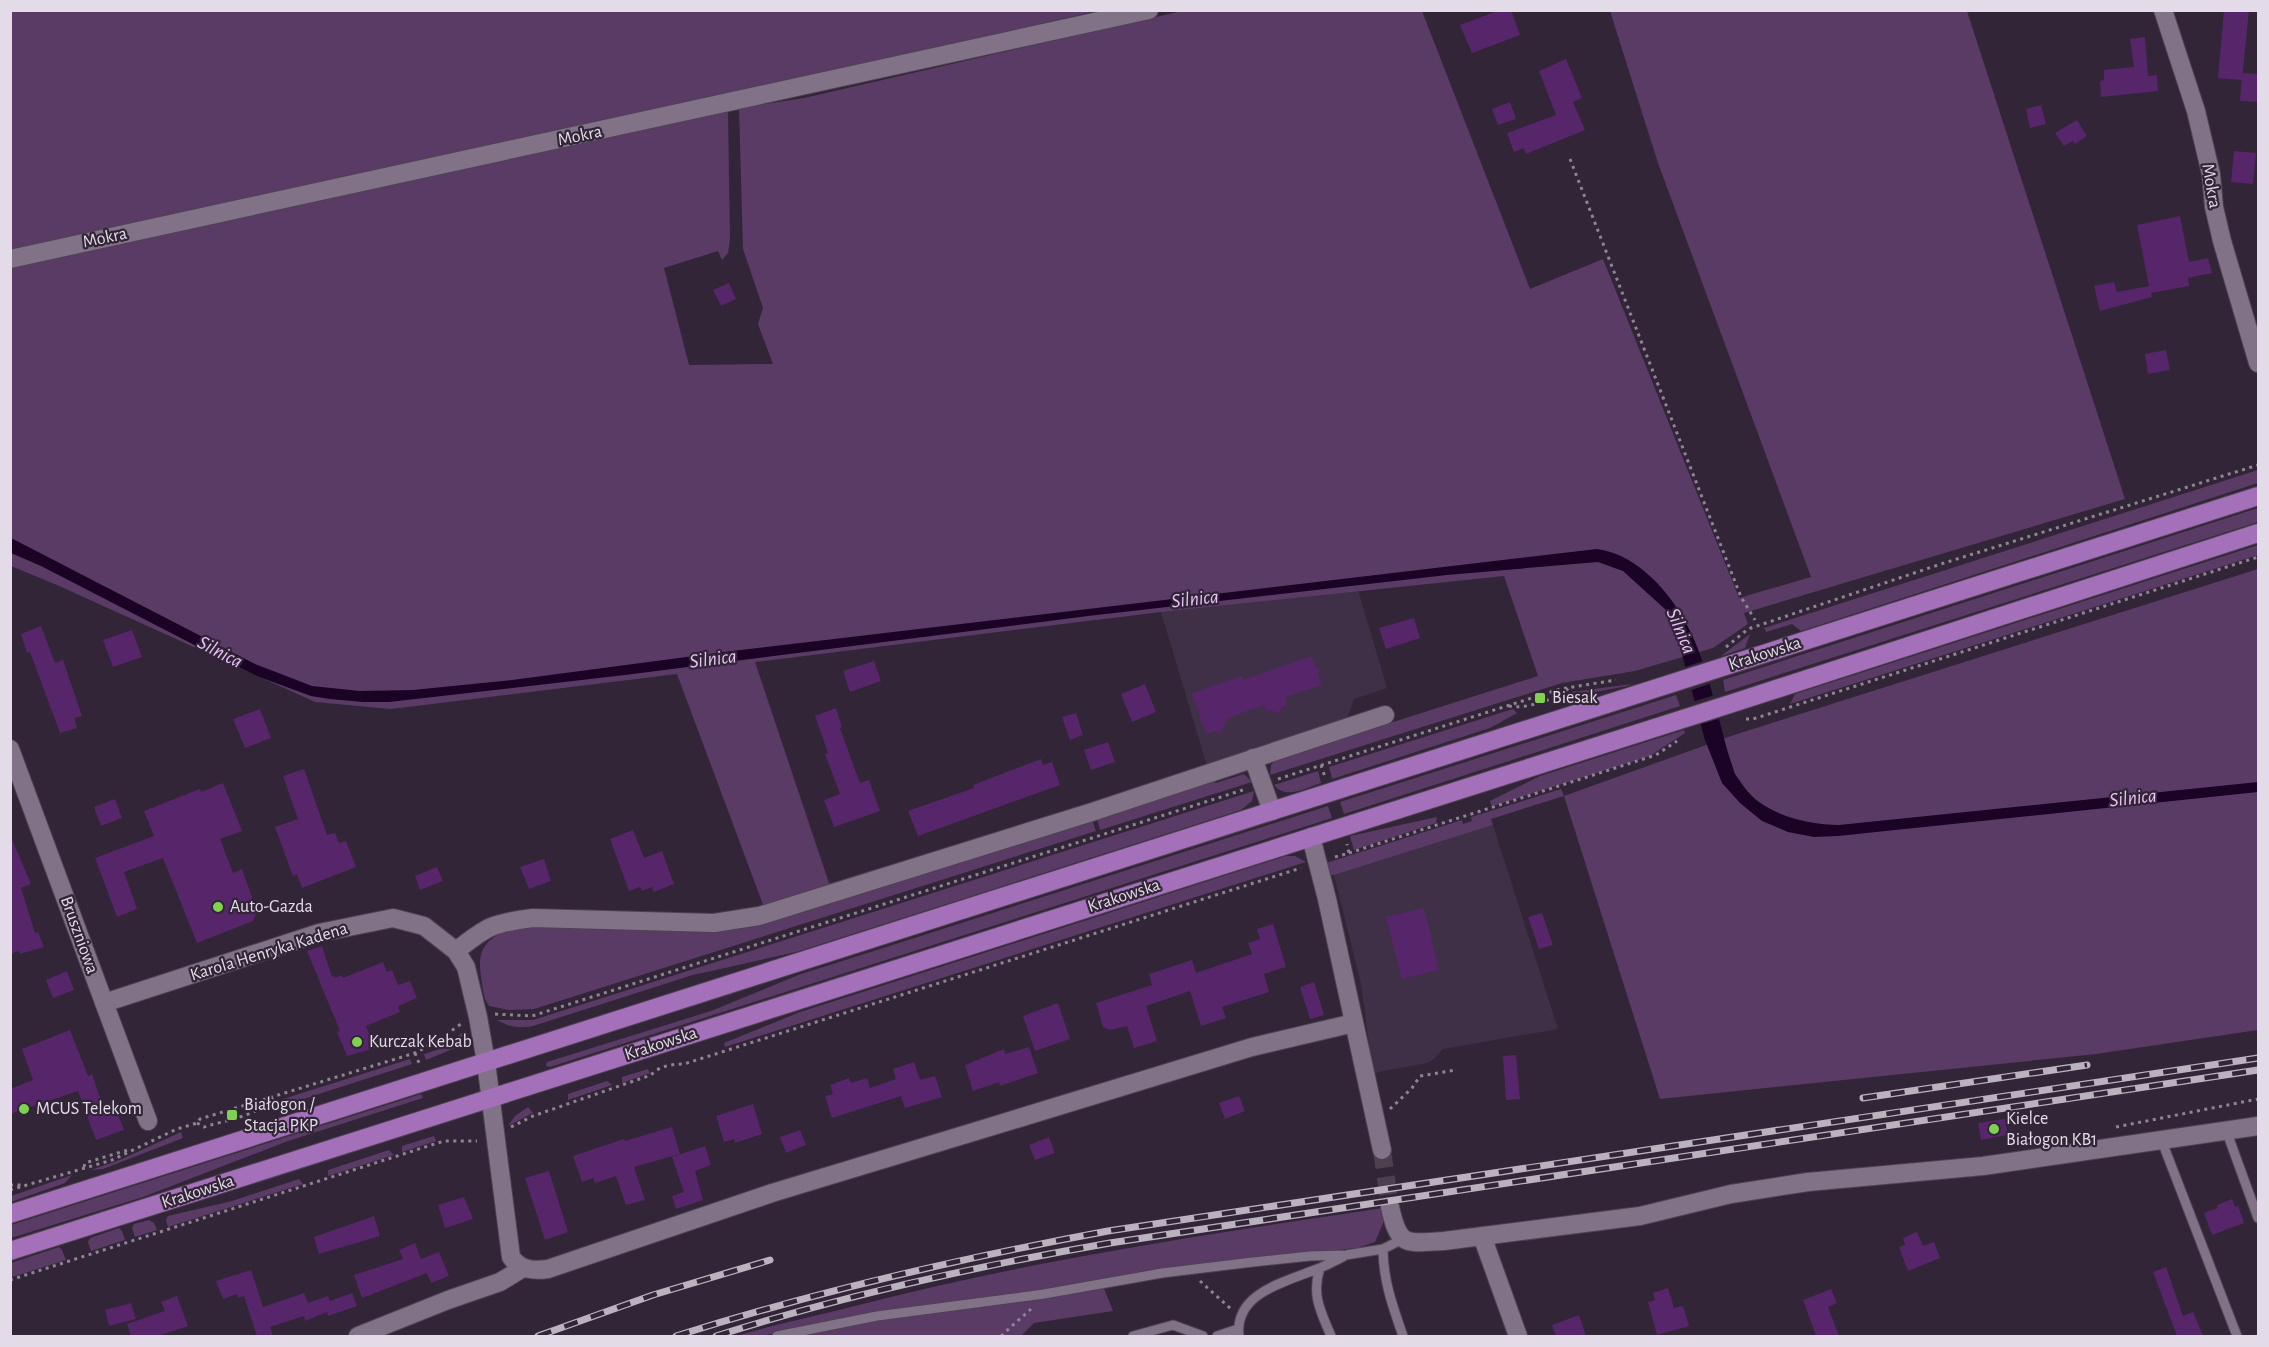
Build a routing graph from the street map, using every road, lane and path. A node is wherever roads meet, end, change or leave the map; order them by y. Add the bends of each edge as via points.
1 (1149, 10) edge
2 (2163, 10) edge
3 (1570, 159) dead end
4 (10, 259) edge
5 (2259, 363) edge
6 (2259, 465) edge
7 (2259, 496) edge
8 (2259, 533) edge
9 (2259, 557) edge
10 (1755, 620) dead end
11 (1722, 649) dead end
12 (1616, 680) dead end
13 (1385, 715) dead end
14 (1744, 719) dead end
15 (1680, 739) dead end
16 (10, 749) edge
17 (1253, 758) junction
18 (1321, 765) junction
19 (1272, 781) dead end
20 (1326, 781) dead end
21 (1252, 787) dead end
22 (1272, 811) junction
23 (1311, 837) junction
24 (1344, 837) dead end
25 (1349, 853) junction
26 (1326, 860) dead end
27 (1309, 866) dead end
28 (456, 951) junction
29 (104, 1003) junction
30 (491, 1014) dead end
31 (466, 1020) dead end
32 (1354, 1023) junction
33 (415, 1053) junction
34 (486, 1062) junction
35 (418, 1063) dead end
36 (1456, 1070) dead end
37 (273, 1097) junction
38 (490, 1098) junction
39 (1375, 1119) junction
40 (148, 1121) dead end
41 (197, 1123) junction
42 (2259, 1126) edge
43 (507, 1129) dead end
44 (2226, 1130) junction
45 (441, 1134) dead end
46 (2161, 1139) junction
47 (444, 1141) junction
48 (477, 1141) dead end
49 (1382, 1150) tunnel mouth
50 (10, 1185) edge
51 (27, 1185) junction
52 (10, 1190) edge
53 (1390, 1207) tunnel mouth
54 (10, 1214) edge
55 (2259, 1218) edge
56 (1482, 1236) junction
57 (1403, 1239) junction
58 (1383, 1249) junction
59 (10, 1251) edge
60 (1346, 1255) junction
61 (523, 1268) junction
62 (1320, 1268) junction
63 (1187, 1270) junction
64 (10, 1280) edge
65 (1044, 1294) junction
66 (1240, 1317) junction
67 (1239, 1333) edge
68 (358, 1336) edge
69 (777, 1336) edge
70 (1001, 1336) edge
71 (1133, 1336) edge
72 (1203, 1336) edge
73 (1217, 1336) edge
74 (1331, 1336) edge
75 (1403, 1336) edge
76 (1518, 1336) edge
77 (2237, 1336) edge

1 - 4 street, Mokra
2 - 5 street, Mokra via 2196,111 2222,241
3 - 10 path via 1741,597
6 - 11 path via 1748,629
7 - 22 main road, Krakowska
8 - 23 main road, Krakowska
9 - 14 path
12 - 18 path via 1570,687 1562,694 1519,708 1507,706
13 - 17 street
15 - 25 path via 1656,755
16 - 29 street, Bruszniowa
17 - 22 street
17 - 28 street via 759,916 714,923 506,921 484,928
18 - 19 path
18 - 20 path
21 - 30 path via 532,1016
22 - 34 main road, Krakowska
23 - 32 street
23 - 38 main road, Krakowska
24 - 25 path
25 - 26 path
27 - 43 path via 656,1070
28 - 29 street, Karola Henryka Kadena via 424,926 393,918 319,933
28 - 34 street, Karola Henryka Kadena via 466,967
29 - 40 street, Bruszniowa
31 - 33 path
32 - 39 street
32 - 61 street via 1252,1047 948,1139 769,1194 548,1269
33 - 35 path
33 - 37 path
34 - 38 street, Karola Henryka Kadena
34 - 54 main road, Krakowska
36 - 39 path via 1420,1076
37 - 41 path
37 - 41 path via 266,1107 233,1120 204,1127
38 - 59 main road, Krakowska
38 - 61 street, Karola Henryka Kadena via 511,1257
39 - 49 street
41 - 51 path via 112,1160
42 - 44 street
44 - 46 street
44 - 55 lane
45 - 47 path
46 - 56 street via 1983,1166 1808,1182 1731,1194 1640,1216
46 - 77 lane
47 - 48 path
47 - 64 path
50 - 51 path
51 - 52 path
53 - 57 street via 1395,1228
56 - 57 street via 1415,1243
56 - 76 street
57 - 58 lane
58 - 60 lane
58 - 75 lane via 1383,1271
60 - 62 lane
60 - 63 lane
61 - 68 street via 500,1282
62 - 66 lane via 1256,1296
62 - 74 lane via 1316,1296
63 - 65 lane
63 - 66 path
65 - 69 lane via 878,1316
65 - 70 path
66 - 67 lane
67 - 73 lane
71 - 72 lane via 1173,1325

